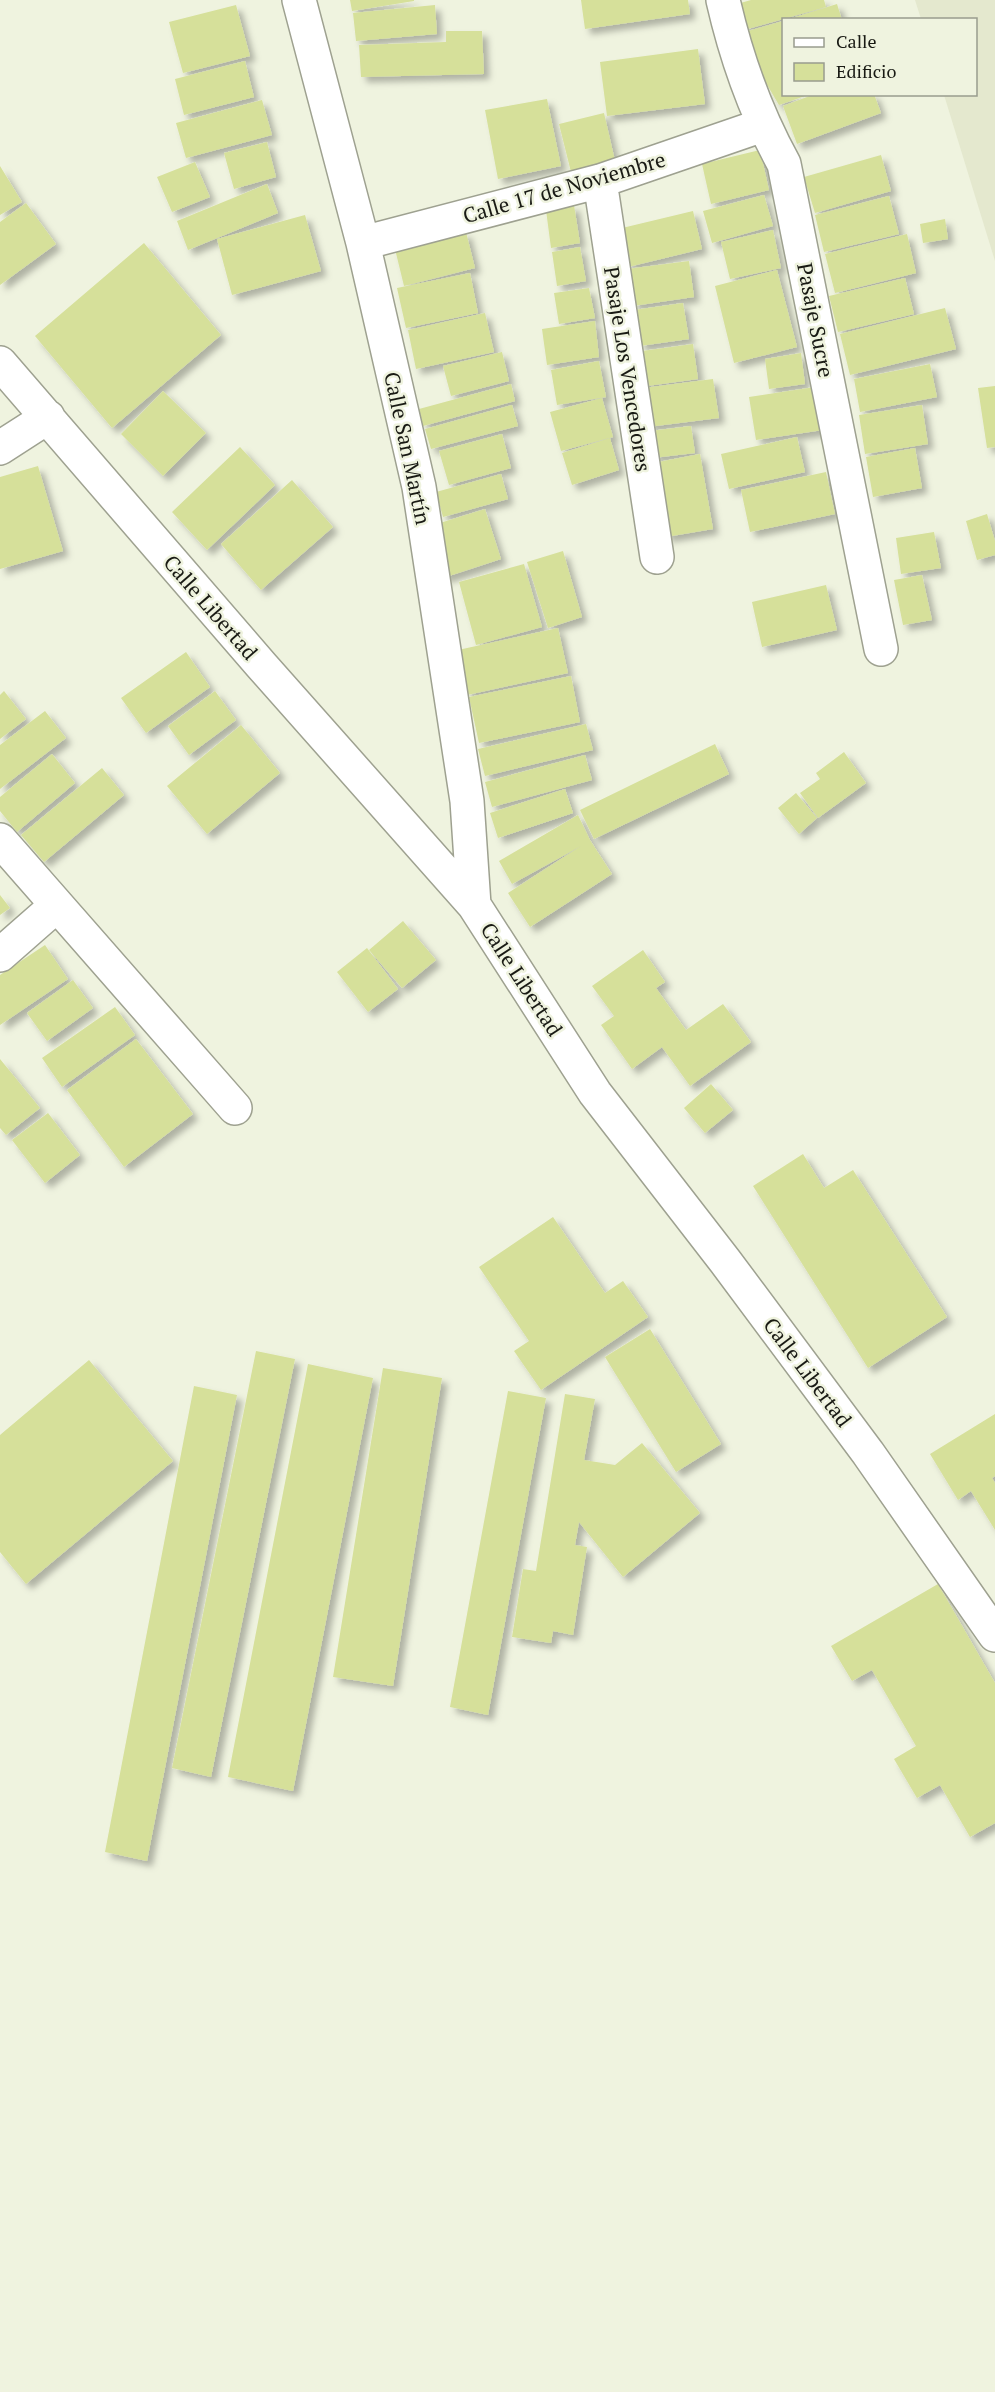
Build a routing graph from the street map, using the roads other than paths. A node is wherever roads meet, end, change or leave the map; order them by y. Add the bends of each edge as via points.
1 (299, 0) edge
2 (723, 0) edge
3 (763, 125) junction
4 (600, 181) junction
5 (363, 243) junction
6 (0, 363) edge
7 (48, 417) junction
8 (0, 448) edge
9 (657, 557) dead end
10 (881, 649) dead end
11 (0, 840) edge
12 (57, 905) junction
13 (474, 905) junction
14 (0, 955) edge
15 (235, 1108) dead end
16 (995, 1635) edge

1 - 5 street, Calle San Martín
2 - 3 street, Pasaje Sucre
3 - 4 street, Calle 17 de Noviembre
3 - 10 street, Pasaje Sucre via 784,164
4 - 5 street, Calle 17 de Noviembre
4 - 9 street, Pasaje Los Vencedores
5 - 13 street, Calle San Martín via 419,487 467,801
6 - 7 street, Calle Libertad
7 - 8 street
7 - 13 street, Calle Libertad
11 - 12 street
12 - 14 street
12 - 15 street
13 - 16 street, Calle Libertad via 595,1093 868,1453

